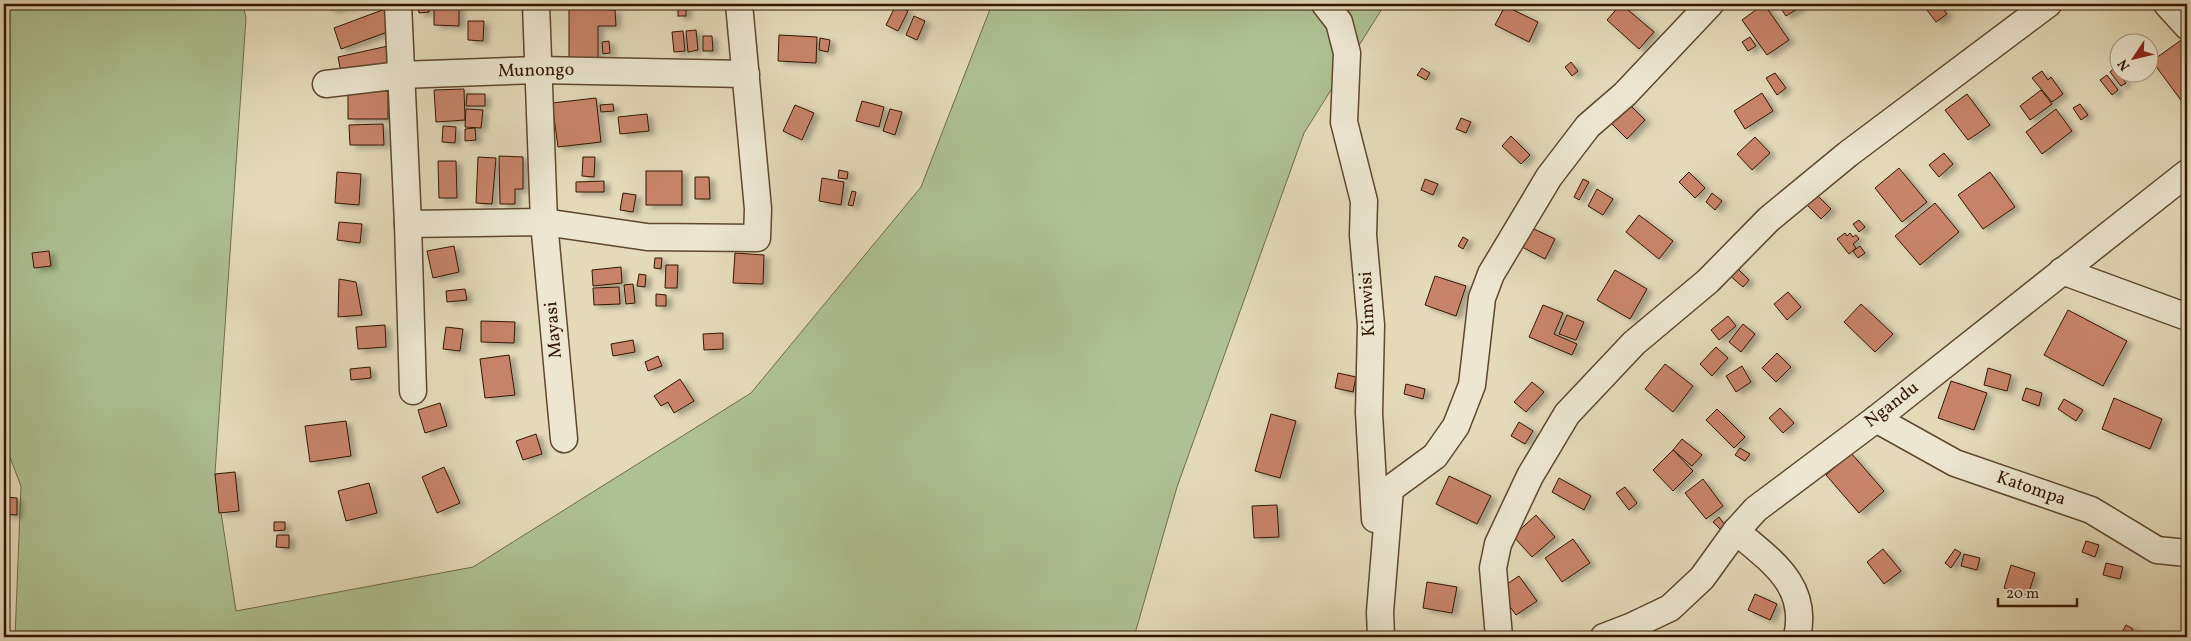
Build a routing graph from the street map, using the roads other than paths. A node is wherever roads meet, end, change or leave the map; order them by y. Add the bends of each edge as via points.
1 (398, 4) edge
2 (536, 4) edge
3 (738, 4) edge
4 (1325, 4) edge
5 (1710, 4) edge
6 (2048, 4) edge
7 (2167, 4) edge
8 (2187, 26) edge
9 (538, 70) junction
10 (746, 74) junction
11 (401, 75) junction
12 (326, 84) dead end
13 (2187, 173) edge
14 (544, 222) junction
15 (408, 224) junction
16 (2062, 271) junction
17 (2187, 317) edge
18 (413, 391) dead end
19 (1876, 419) junction
20 (564, 439) dead end
21 (1736, 531) junction
22 (2187, 553) edge
23 (1380, 612) junction
24 (1380, 637) edge
25 (1499, 637) edge
26 (1604, 637) edge
27 (1797, 637) edge

1 - 11 street
2 - 9 street, Mayasi
3 - 10 street
4 - 23 street, Kimwisi via 1339,22 1347,54 1344,122 1364,201 1363,235 1371,325 1369,414
5 - 23 street via 1625,94 1588,126 1549,177 1491,274 1482,298 1472,385 1456,426 1435,456 1390,489
6 - 25 street via 1848,154 1769,219 1708,281 1634,343 1567,414 1530,476 1498,544 1494,568
7 - 8 street
9 - 10 street, Munongo
9 - 11 street, Munongo
9 - 14 street, Mayasi
10 - 14 street via 758,209 757,238 647,238
11 - 12 street, Munongo
11 - 15 street
13 - 16 street, Ngandu
14 - 15 street
14 - 20 street, Mayasi
15 - 18 street
16 - 17 street
16 - 19 street, Ngandu
19 - 21 street, Ngandu via 1756,509
19 - 22 street, Katompa via 1955,463 2091,510 2157,550
21 - 26 street, Ngandu via 1702,578 1670,608
21 - 27 street via 1780,570 1795,592 1801,620
23 - 24 street

